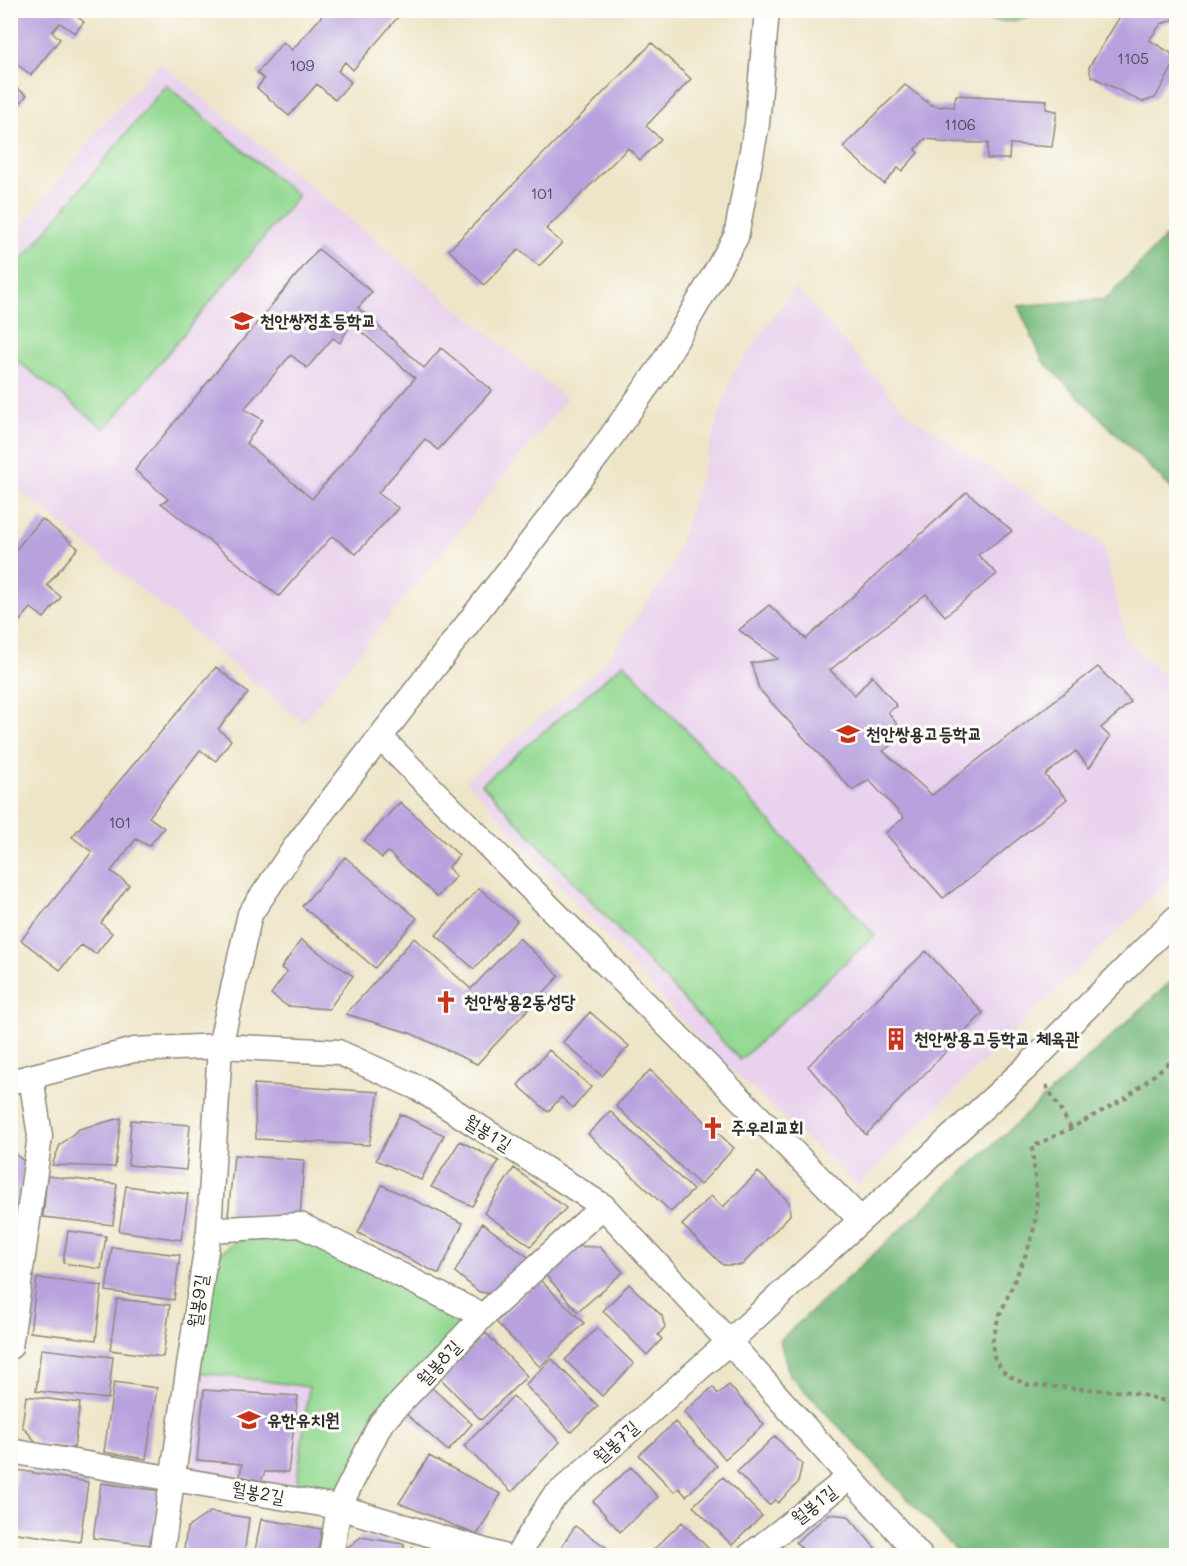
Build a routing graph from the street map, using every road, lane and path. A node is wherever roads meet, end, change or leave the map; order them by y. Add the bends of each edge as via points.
1 (767, 10) edge
2 (380, 737) junction
3 (1176, 918) edge
4 (220, 1046) junction
5 (1176, 1057) edge
6 (1028, 1066) junction
7 (21, 1079) edge
8 (1071, 1128) junction
9 (603, 1206) junction
10 (861, 1220) junction
11 (208, 1230) junction
12 (483, 1316) junction
13 (729, 1342) junction
14 (10, 1347) edge
15 (1176, 1404) edge
16 (10, 1451) edge
17 (850, 1477) junction
18 (172, 1478) junction
19 (339, 1507) junction
20 (161, 1556) edge
21 (331, 1556) edge
22 (502, 1556) edge
23 (516, 1556) edge
24 (749, 1556) edge
25 (920, 1556) edge

1 - 2 street, 월봉9길 via 757,124 736,237 660,368
2 - 4 street, 월봉9길 via 296,846 250,914
2 - 10 street
3 - 6 street, 월봉7길
4 - 7 street, 월봉1길 via 134,1050
4 - 9 street, 월봉1길 via 338,1052 418,1088
4 - 11 street, 월봉9길
5 - 8 path via 1126,1098
6 - 8 path via 1043,1079
6 - 10 street, 월봉7길
7 - 14 street via 40,1136
8 - 15 path via 1032,1147 1035,1225 998,1319 992,1342 994,1358 1003,1371 1028,1385 1131,1392
9 - 12 street, 월봉8길
9 - 13 street, 월봉1길
10 - 13 street, 월봉7길
11 - 12 street via 300,1225
11 - 18 street, 월봉9길
12 - 19 street, 월봉8길 via 381,1423
13 - 17 street, 월봉1길
13 - 23 street, 월봉7길 via 552,1499
16 - 18 street, 월봉2길
17 - 24 street, 월봉1길
17 - 25 street, 월봉1길
18 - 19 street, 월봉2길
18 - 20 street, 월봉9길
19 - 21 street, 월봉8길
19 - 22 street, 월봉2길

